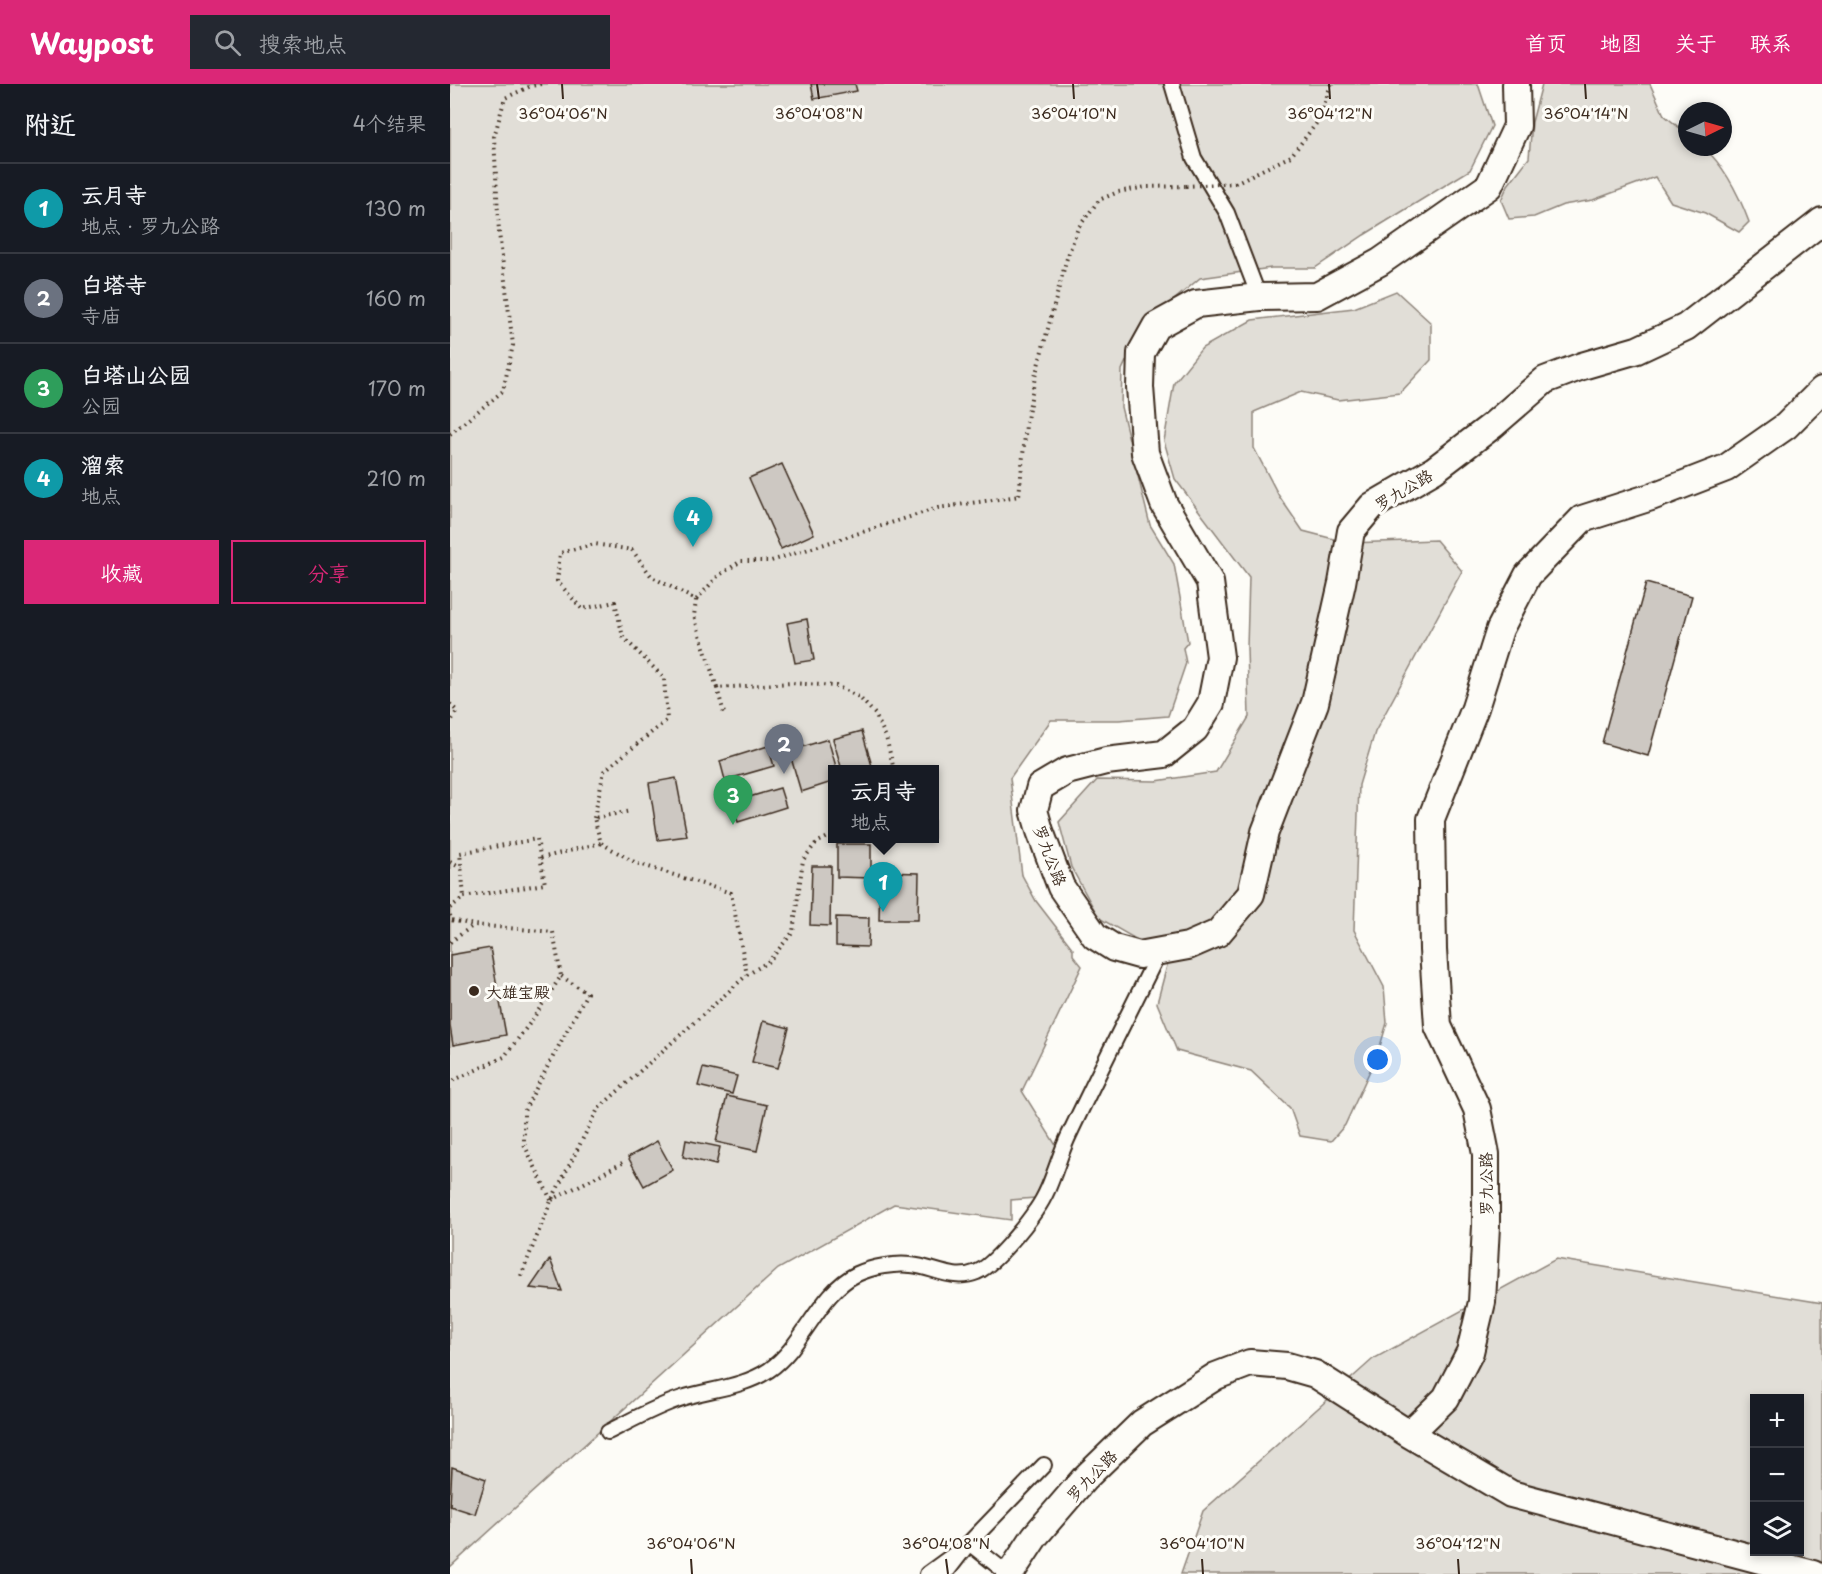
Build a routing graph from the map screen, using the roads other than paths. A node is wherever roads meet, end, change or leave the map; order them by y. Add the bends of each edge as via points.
1 (1172, 84) edge
2 (1516, 84) edge
3 (1822, 221) edge
4 (1259, 297) junction
5 (1822, 390) edge
6 (1159, 952) junction
7 (608, 1432) dead end
8 (1409, 1434) junction
9 (1044, 1465) dead end
10 (969, 1543) junction
11 (927, 1574) edge
12 (945, 1574) edge
13 (1009, 1574) edge
14 (1813, 1574) edge

1 - 4 lane via 1194,158 1227,213
2 - 4 street, 罗九公路 via 1517,126 1489,186 1380,262 1317,296
3 - 6 street, 罗九公路 via 1686,327 1637,350 1545,380 1434,470 1372,506 1351,531 1315,703 1265,832 1251,894 1218,933 1188,946
4 - 6 street, 罗九公路 via 1196,304 1156,326 1141,353 1145,453 1164,504 1210,582 1220,657 1211,703 1195,729 1164,754 1106,761 1067,771 1041,787 1034,810 1061,887 1095,936 1114,948 1139,955
5 - 8 street, 罗九公路 via 1786,426 1726,468 1581,519 1528,575 1500,629 1475,708 1431,819 1438,1026 1477,1109 1486,1154 1482,1302 1470,1352 1446,1398
6 - 7 lane via 1067,1138 1037,1210 993,1262 965,1276 911,1264 858,1273 843,1283 769,1370 746,1381 680,1398
8 - 13 street, 罗九公路 via 1315,1374 1287,1366 1250,1363 1216,1376 1142,1423 1084,1479 1035,1536
8 - 14 street via 1511,1494
9 - 10 lane
10 - 11 lane
10 - 12 lane
10 - 13 lane

